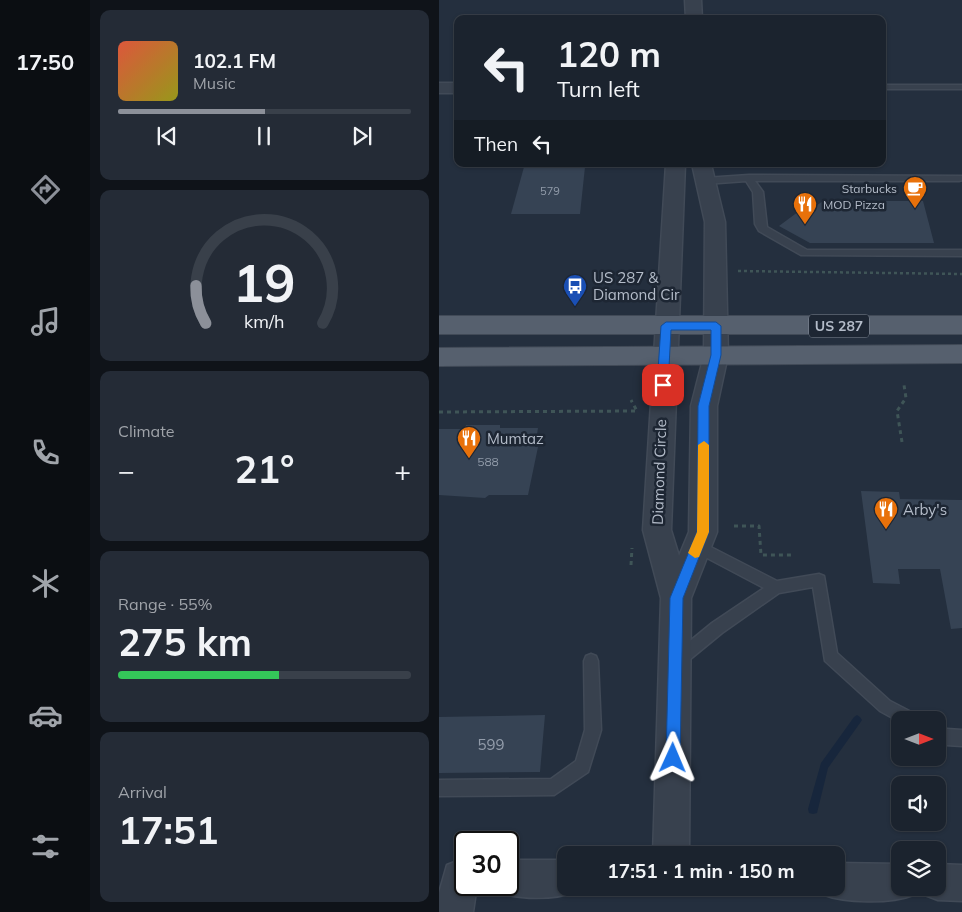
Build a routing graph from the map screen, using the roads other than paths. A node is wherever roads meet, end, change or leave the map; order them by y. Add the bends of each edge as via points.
1 (693, 0) edge
2 (694, 15) edge
3 (886, 87) edge
4 (962, 87) edge
5 (439, 88) edge
6 (454, 88) edge
7 (675, 167) edge
8 (703, 172) edge
9 (749, 178) junction
10 (959, 178) dead end
11 (962, 253) edge
12 (439, 325) edge
13 (666, 326) junction
14 (716, 326) junction
15 (962, 326) edge
16 (962, 354) edge
17 (664, 355) junction
18 (716, 355) junction
19 (439, 357) edge
20 (697, 546) junction
21 (776, 587) junction
22 (677, 598) junction
23 (591, 661) dead end
24 (675, 662) junction
25 (895, 711) edge
26 (947, 737) edge
27 (962, 738) edge
28 (439, 788) edge
29 (671, 846) edge
30 (519, 878) edge
31 (557, 878) edge
32 (845, 880) edge
33 (891, 882) edge
34 (946, 882) edge
35 (962, 883) edge

1 - 2 street
3 - 4 lane
5 - 6 street
7 - 13 street, Diamond Circle
8 - 9 lane
8 - 14 street, Diamond Circle via 715,222
9 - 10 lane
9 - 11 lane via 758,192 763,229 805,253
12 - 13 main road, US 287
13 - 14 main road, US 287
13 - 17 street, Diamond Circle
14 - 15 main road, US 287
14 - 18 street, Diamond Circle
16 - 18 main road, US 287
17 - 18 main road, US 287
17 - 19 main road, US 287
17 - 22 street, Diamond Circle via 657,530
18 - 20 street, Diamond Circle via 704,406 703,532
20 - 21 lane
20 - 22 street, Diamond Circle
21 - 24 lane
21 - 25 lane via 819,580 830,656
22 - 24 street, Diamond Circle
23 - 28 lane via 593,730 582,766 554,786
24 - 29 street, Diamond Circle
26 - 27 lane
30 - 31 street
32 - 33 street
34 - 35 street

